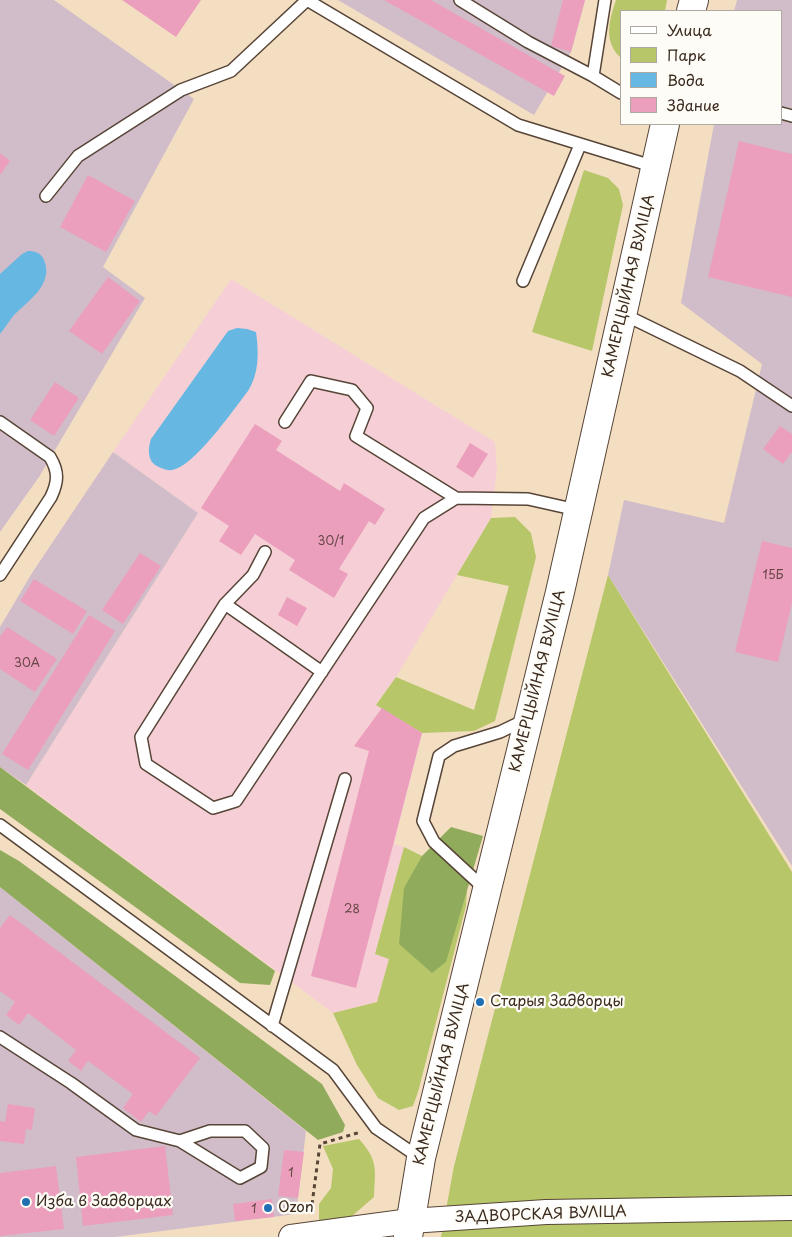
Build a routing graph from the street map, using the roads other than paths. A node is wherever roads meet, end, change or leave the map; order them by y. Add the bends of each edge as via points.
1 (307, 0) edge
2 (460, 0) edge
3 (605, 0) edge
4 (592, 76) junction
5 (620, 92) edge
6 (665, 125) edge
7 (580, 145) junction
8 (655, 167) junction
9 (46, 196) dead end
10 (523, 281) dead end
11 (623, 314) junction
12 (792, 406) edge
13 (0, 422) edge
14 (285, 422) dead end
15 (456, 498) junction
16 (577, 510) junction
17 (265, 552) dead end
18 (0, 575) edge
19 (225, 604) junction
20 (322, 672) junction
21 (529, 718) junction
22 (345, 779) dead end
23 (0, 825) edge
24 (487, 890) junction
25 (272, 1026) junction
26 (0, 1037) edge
27 (180, 1141) junction
28 (421, 1158) junction
29 (792, 1208) edge
30 (409, 1229) edge
31 (300, 1236) edge

1 - 7 lane via 518,125
1 - 9 lane via 231,71 181,90 78,156
2 - 4 lane
3 - 4 lane
4 - 5 lane
6 - 8 main road, КАМЕРЦЫЙНАЯ ВУЛІЦА
7 - 8 lane
7 - 10 lane
8 - 11 main road, КАМЕРЦЫЙНАЯ ВУЛІЦА
11 - 12 lane via 740,371
11 - 16 main road, КАМЕРЦЫЙНАЯ ВУЛІЦА
13 - 18 lane via 50,457 55,465 57,486
14 - 15 lane via 311,381 352,390 366,408 356,436
15 - 16 lane via 528,499
15 - 20 lane via 424,518
16 - 21 main road, КАМЕРЦЫЙНАЯ ВУЛІЦА
17 - 19 lane via 252,575
19 - 20 lane
19 - 20 lane via 141,737 146,764 213,808 236,801
21 - 24 main road, КАМЕРЦЫЙНАЯ ВУЛІЦА
21 - 24 lane via 500,732 454,746 439,756 436,766 424,820 434,842
22 - 25 lane
23 - 25 lane
24 - 28 main road, КАМЕРЦЫЙНАЯ ВУЛІЦА
25 - 28 lane via 333,1070 376,1128
26 - 27 lane via 71,1082 136,1130
27 - 27 lane via 210,1132 244,1131 263,1148 261,1168 240,1178
28 - 30 main road, КАМЕРЦЫЙНАЯ ВУЛІЦА
29 - 30 street, ЗАДВОРСКАЯ ВУЛІЦА via 546,1212
30 - 31 street, ЗАДВОРСКАЯ ВУЛІЦА

